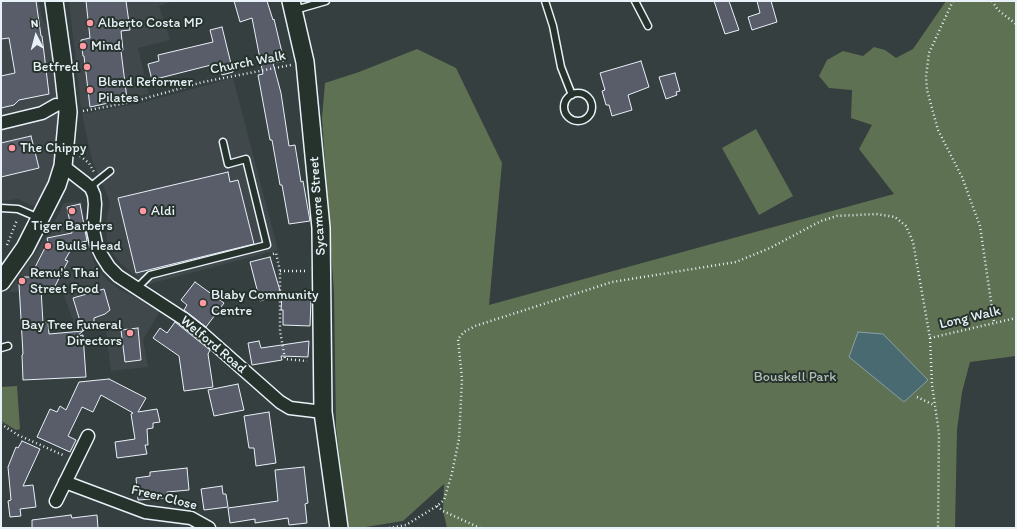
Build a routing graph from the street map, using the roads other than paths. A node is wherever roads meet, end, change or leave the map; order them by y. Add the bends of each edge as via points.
1 (54, 1) edge
2 (326, 1) edge
3 (545, 1) edge
4 (635, 1) edge
5 (292, 6) edge
6 (648, 26) dead end
7 (572, 94) junction
8 (56, 105) dead end
9 (1, 123) edge
10 (223, 142) dead end
11 (63, 166) junction
12 (110, 171) dead end
13 (94, 183) junction
14 (1, 208) edge
15 (39, 218) junction
16 (1, 282) edge
17 (137, 288) junction
18 (8, 346) dead end
19 (1, 348) edge
20 (323, 412) junction
21 (88, 436) dead end
22 (66, 482) junction
23 (56, 501) dead end
24 (209, 528) edge
25 (339, 528) edge

1 - 11 street via 68,112
2 - 5 lane
3 - 7 lane via 561,67
4 - 6 lane
5 - 20 street, Sycamore Street via 305,62 321,228
7 - 7 lane via 581,93 591,102 592,111 583,121 574,121 564,111 565,102
8 - 9 street via 42,113
10 - 17 lane via 228,164 246,160 267,245 150,275
11 - 13 street
11 - 15 street via 57,185
12 - 13 lane
13 - 17 street, Welford Road via 93,230 102,256 118,276
14 - 15 lane via 13,208
15 - 16 street via 25,248
17 - 20 street, Welford Road via 203,334 280,402 290,408
18 - 19 lane
20 - 25 street
21 - 22 street
22 - 23 street
22 - 24 street, Freer Close via 145,512 191,518

